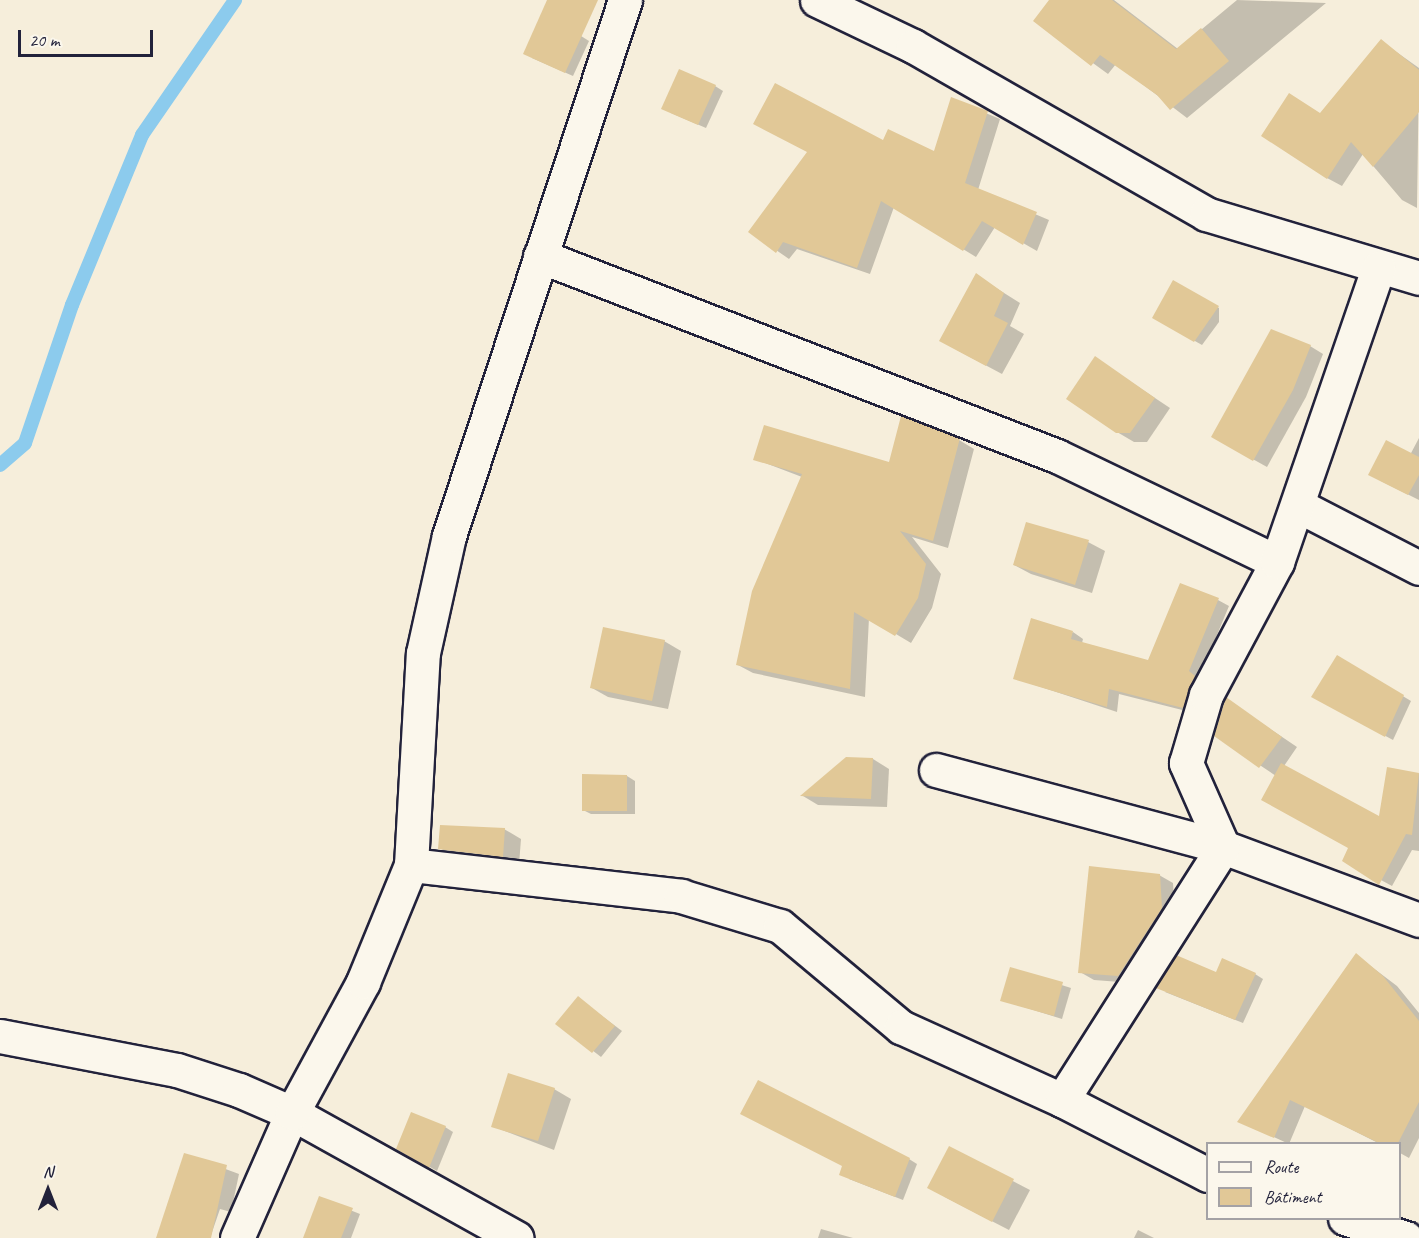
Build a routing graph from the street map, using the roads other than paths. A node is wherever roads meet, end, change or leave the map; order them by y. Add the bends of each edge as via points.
1 (625, 0) edge
2 (817, 0) edge
3 (540, 256) junction
4 (1378, 268) junction
5 (1419, 278) edge
6 (1299, 506) junction
7 (1277, 562) junction
8 (1419, 568) edge
9 (936, 770) dead end
10 (1223, 847) junction
11 (411, 865) junction
12 (1419, 920) edge
13 (0, 1036) edge
14 (1062, 1100) junction
15 (292, 1113) junction
16 (1206, 1174) edge
17 (1351, 1220) edge
18 (237, 1238) edge
19 (517, 1238) edge
20 (1406, 1238) edge

1 - 3 street
2 - 4 street via 913,46 1206,214
3 - 7 street via 1058,456
3 - 11 street via 449,536 423,653
4 - 5 street
4 - 6 street
6 - 7 street
6 - 8 street
7 - 10 street via 1206,695 1186,763
9 - 10 street
10 - 12 street
10 - 14 street
11 - 14 street via 681,896 780,926 901,1027
11 - 15 street via 363,982
13 - 15 street via 177,1070
14 - 16 street
15 - 18 street
15 - 19 street
17 - 20 street

